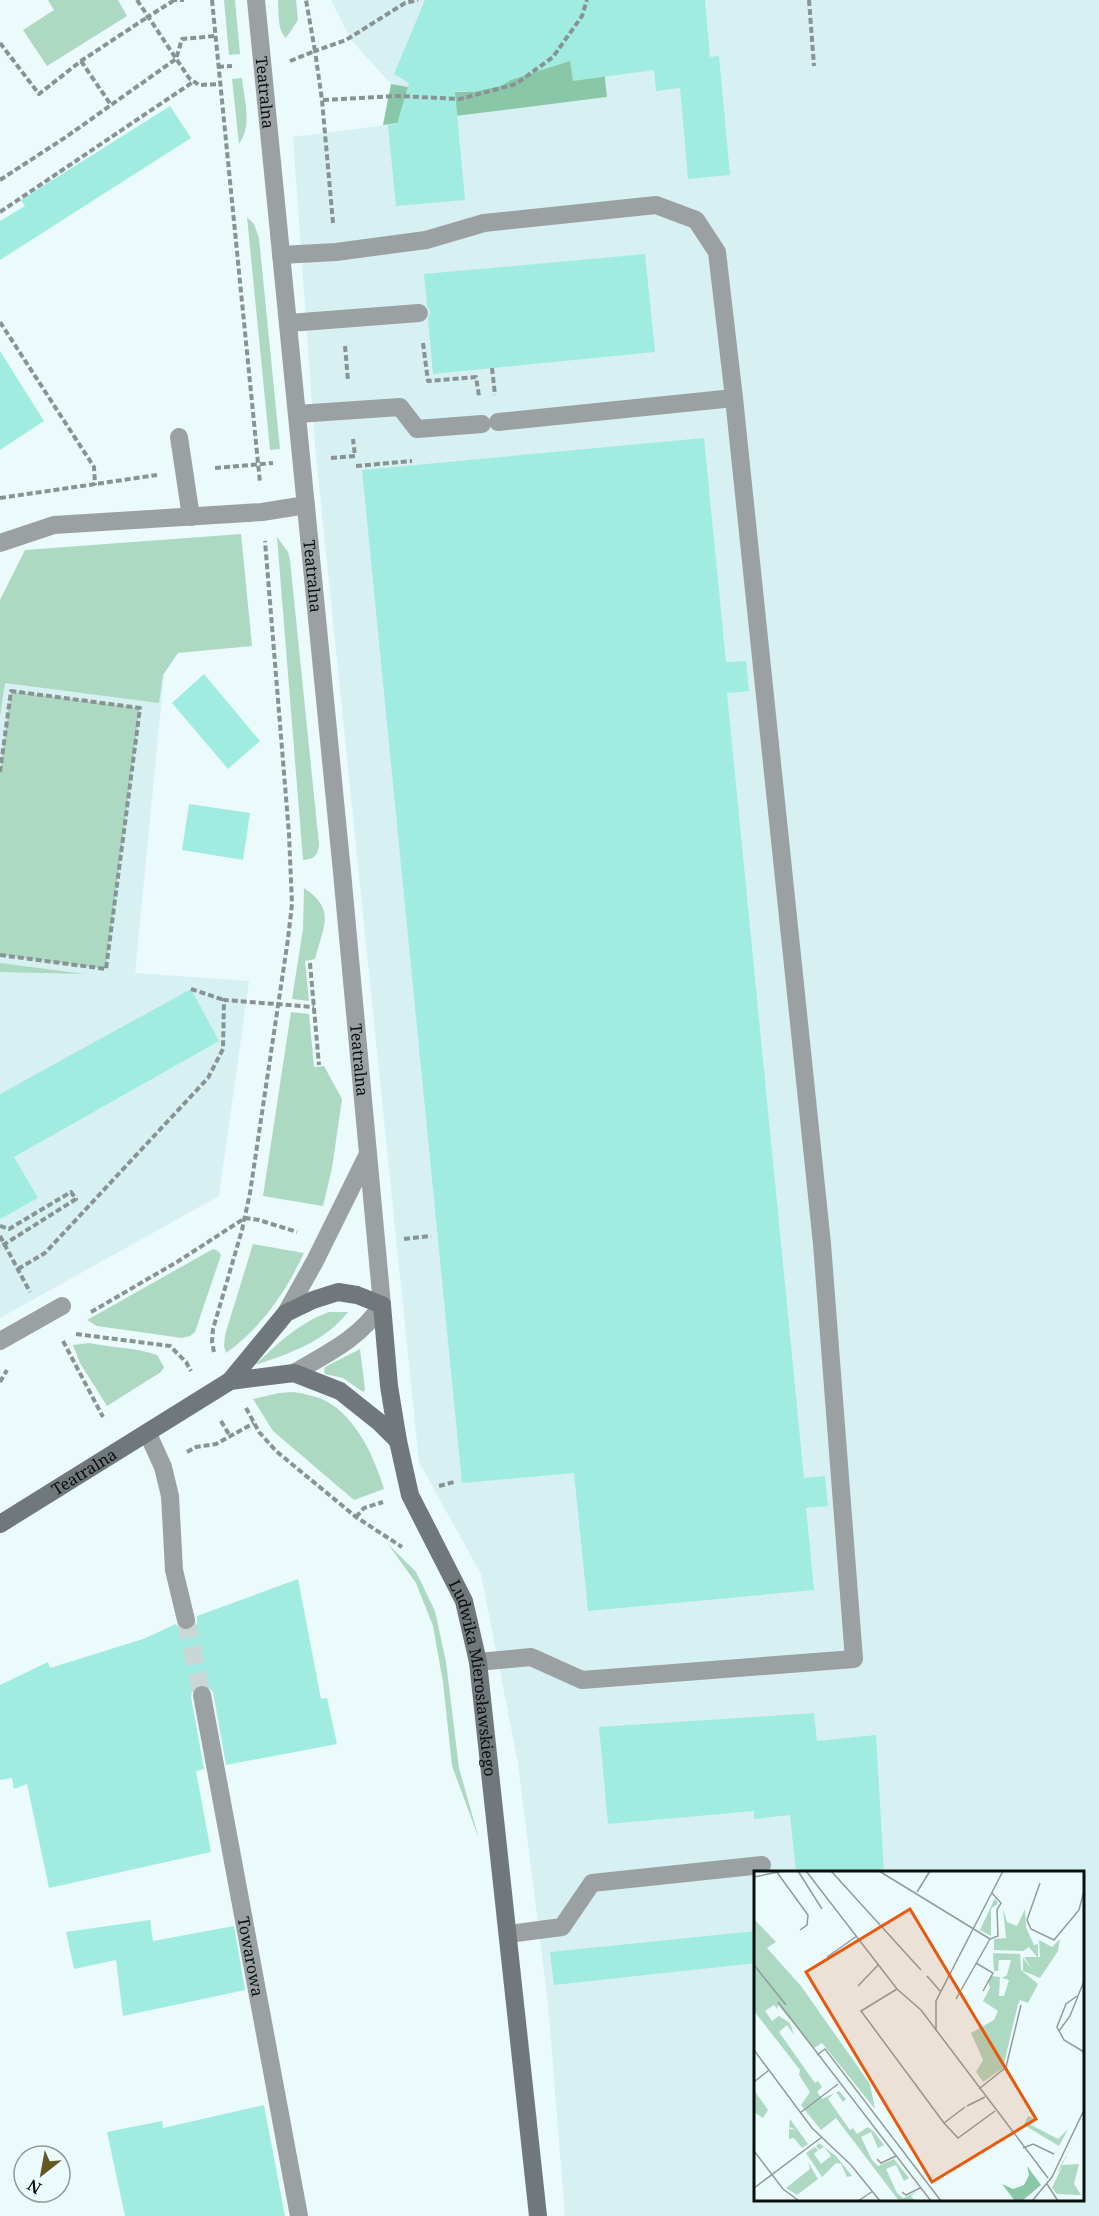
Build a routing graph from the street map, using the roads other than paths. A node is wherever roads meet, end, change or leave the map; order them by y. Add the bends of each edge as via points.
1 (256, 0) edge
2 (281, 255) junction
3 (419, 313) road end
4 (289, 323) junction
5 (734, 398) junction
6 (297, 414) junction
7 (179, 437) dead end
8 (306, 505) junction
9 (191, 517) junction
10 (0, 543) edge
11 (368, 1154) junction
12 (382, 1305) junction
13 (62, 1306) dead end
14 (286, 1313) junction
15 (0, 1341) edge
16 (294, 1373) junction
17 (230, 1381) junction
18 (148, 1434) junction
19 (398, 1441) junction
20 (0, 1524) edge
21 (186, 1620) tunnel mouth
22 (478, 1662) junction
23 (202, 1695) tunnel mouth
24 (762, 1865) dead end
25 (508, 1934) junction
26 (299, 2216) edge
27 (538, 2216) edge

1 - 2 street, Teatralna
2 - 4 street, Teatralna
2 - 5 street via 426,240 484,223 656,205 696,220 717,252
3 - 4 street
4 - 6 street, Teatralna
5 - 6 street via 417,429 400,407
5 - 22 street via 822,1244 854,1659 582,1680 531,1657
6 - 8 street, Teatralna
7 - 9 street
8 - 9 street
8 - 11 street, Teatralna
9 - 10 street via 54,525
11 - 12 street, Ludwika Mierosławskiego
11 - 14 street
12 - 14 street via 338,1292
12 - 16 street via 353,1338
12 - 19 street, Ludwika Mierosławskiego
13 - 15 street
14 - 17 street
16 - 17 street
16 - 19 street via 340,1391
17 - 18 street, Teatralna
18 - 20 street, Teatralna
18 - 21 street via 163,1467 170,1496 174,1570
19 - 22 street, Ludwika Mierosławskiego via 410,1495 464,1600
22 - 25 street, Ludwika Mierosławskiego
23 - 26 street, Towarowa
24 - 25 street via 592,1883 562,1927
25 - 27 street, Ludwika Mierosławskiego

